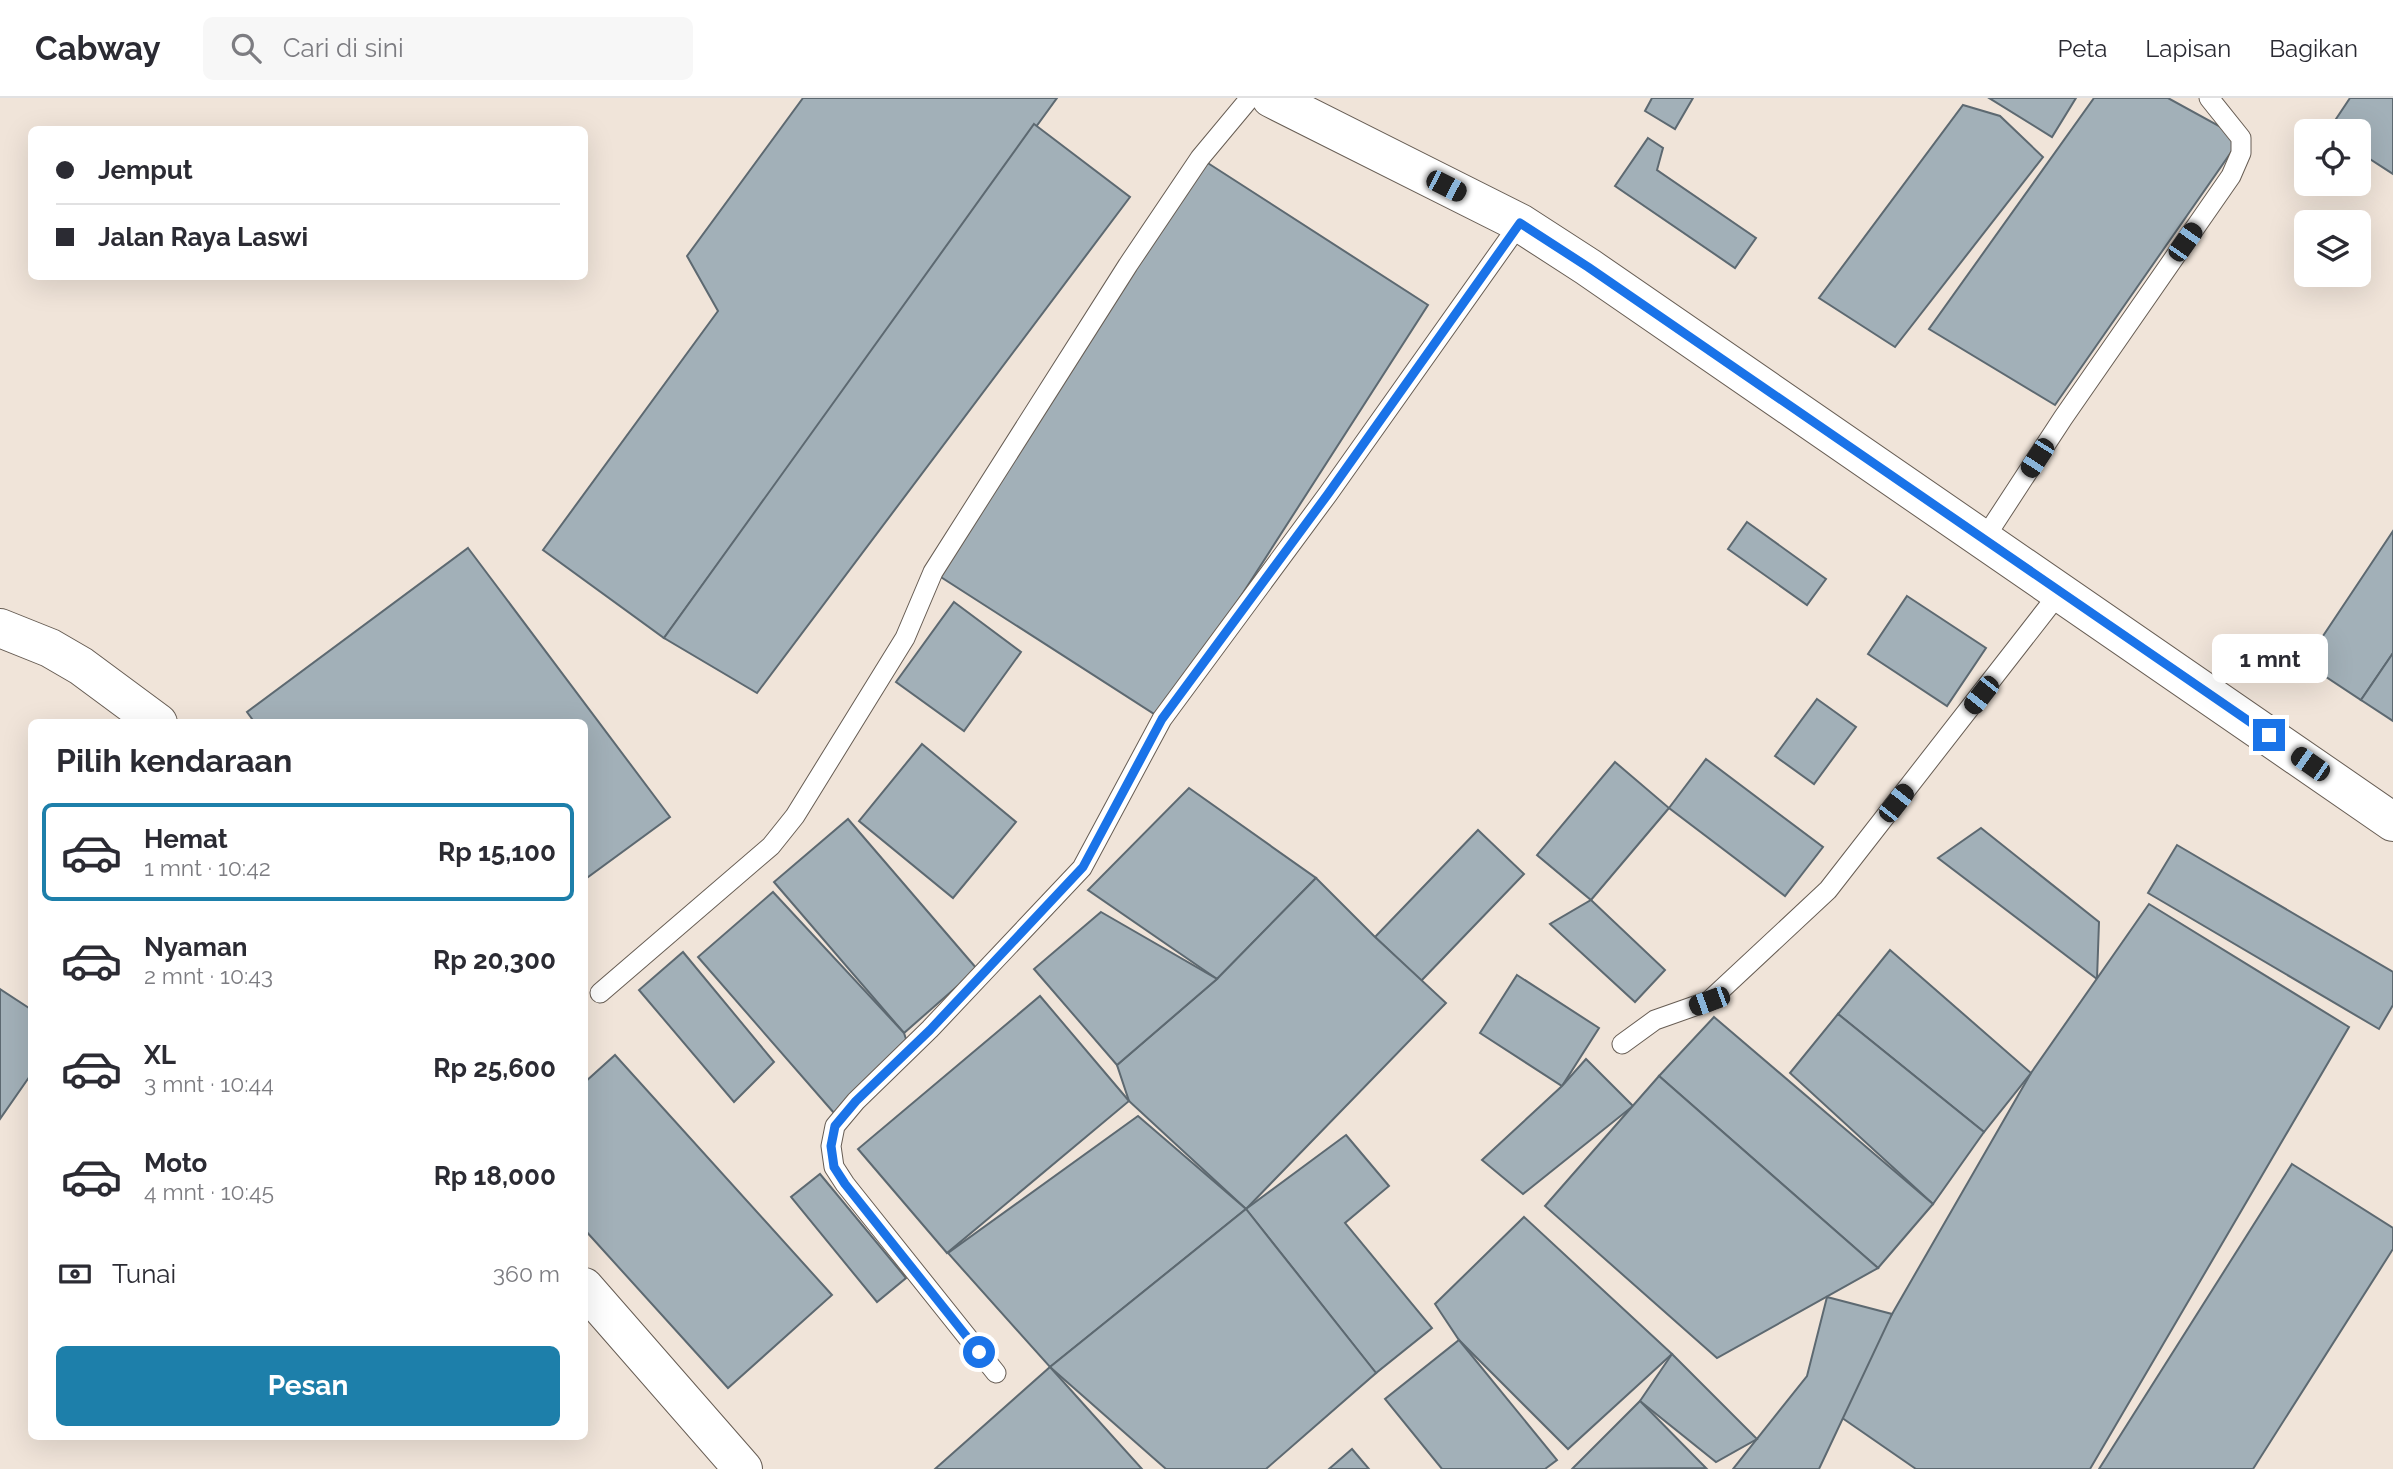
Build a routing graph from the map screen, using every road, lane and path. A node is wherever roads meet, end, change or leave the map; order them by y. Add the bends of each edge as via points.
1 (1250, 98) edge
2 (1271, 98) edge
3 (2209, 98) edge
4 (1520, 223) junction
5 (1984, 539) junction
6 (2060, 592) junction
7 (0, 628) edge
8 (153, 719) edge
9 (2393, 822) edge
10 (600, 993) dead end
11 (1622, 1044) dead end
12 (588, 1292) edge
13 (996, 1373) dead end
14 (743, 1469) edge

1 - 10 lane via 1200,158 1128,265 933,572 905,638 795,817 771,846
2 - 4 main road
3 - 5 lane via 2241,138 2241,153 2231,176
4 - 5 main road
4 - 13 lane via 1162,719 1083,867 835,1126 831,1146 834,1167 845,1184
5 - 6 main road
6 - 9 main road
6 - 11 lane via 1828,890 1709,1001 1655,1020
7 - 8 main road via 81,666
12 - 14 main road

